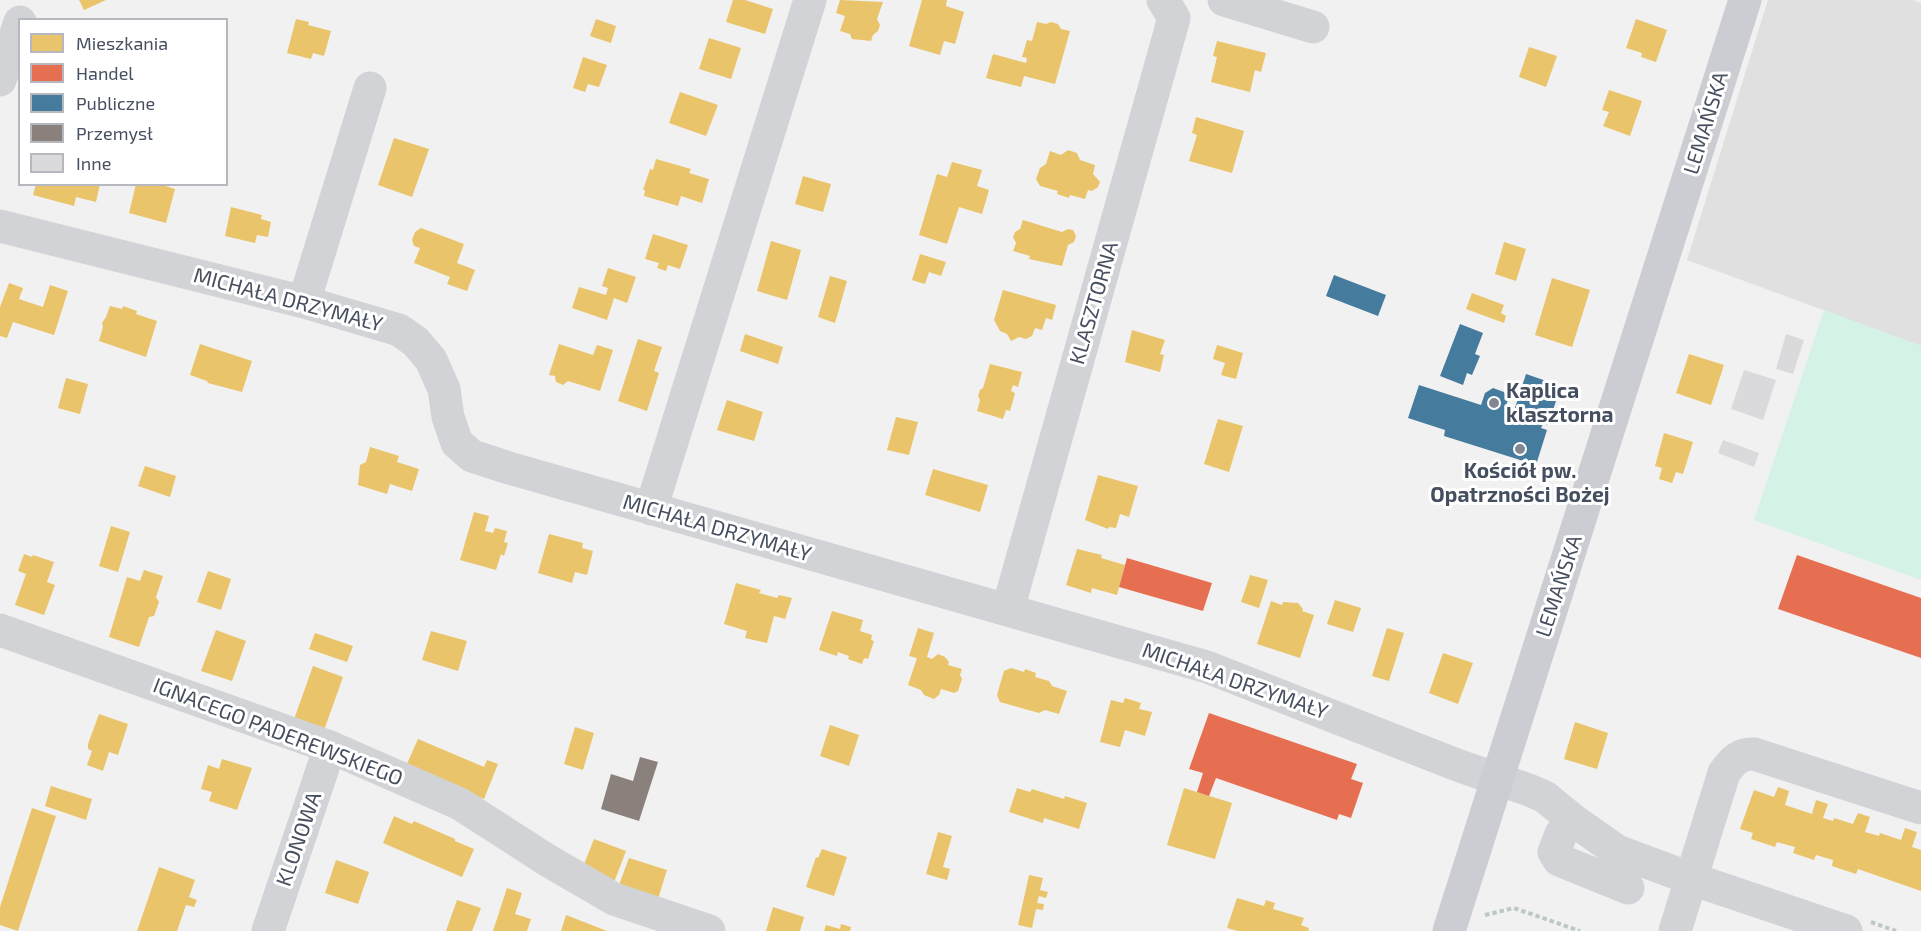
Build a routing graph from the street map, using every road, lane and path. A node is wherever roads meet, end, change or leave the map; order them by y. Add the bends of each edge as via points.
1 (27, 0) edge
2 (810, 0) edge
3 (1224, 0) edge
4 (1745, 0) edge
5 (1173, 2) edge
6 (21, 18) edge
7 (18, 27) edge
8 (1313, 27) dead end
9 (0, 80) edge
10 (370, 88) dead end
11 (0, 226) edge
12 (304, 302) junction
13 (651, 509) junction
14 (1008, 609) junction
15 (0, 630) edge
16 (330, 747) junction
17 (1497, 778) junction
18 (1921, 808) edge
19 (1573, 820) junction
20 (1692, 879) junction
21 (1628, 888) dead end
22 (1478, 916) dead end
23 (1541, 917) junction
24 (1539, 925) dead end
25 (268, 931) edge
26 (709, 931) edge
27 (1449, 931) edge
28 (1580, 931) edge
29 (1675, 931) edge
30 (1846, 931) edge

1 - 6 street
2 - 13 street
3 - 8 street
4 - 17 main road, LEMAŃSKA
5 - 14 street, KLASZTORNA via 1174,18
7 - 9 street
10 - 12 street
11 - 12 street, MICHAŁA DRZYMAŁY
12 - 13 street, MICHAŁA DRZYMAŁY via 399,330 416,342 444,389 457,443 472,456
13 - 14 street, MICHAŁA DRZYMAŁY
14 - 17 street, MICHAŁA DRZYMAŁY via 1207,667
15 - 16 street, IGNACEGO PADEREWSKIEGO
16 - 25 street, KLONOWA
16 - 26 street, IGNACEGO PADEREWSKIEGO via 460,804 614,899
17 - 19 street, MICHAŁA DRZYMAŁY via 1545,797
17 - 27 main road, LEMAŃSKA
18 - 20 street via 1746,753 1733,760 1724,773
19 - 20 street, MICHAŁA DRZYMAŁY via 1617,851
19 - 21 street via 1561,834 1554,852 1559,860
20 - 29 street
20 - 30 street, MICHAŁA DRZYMAŁY
22 - 23 path via 1514,908
23 - 24 path
23 - 28 path

